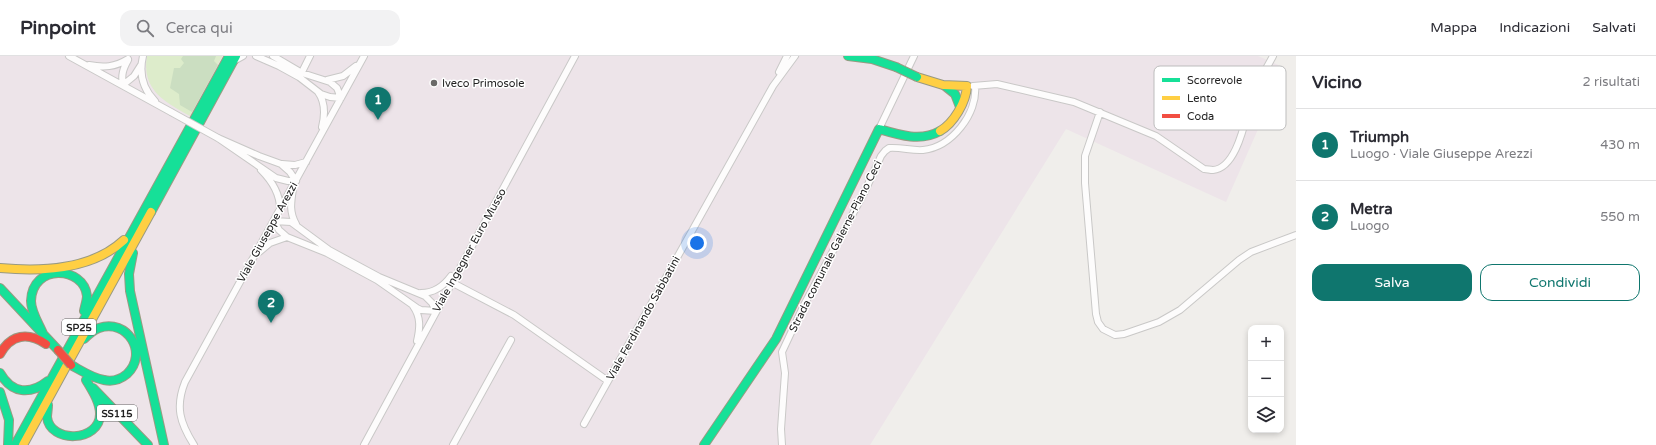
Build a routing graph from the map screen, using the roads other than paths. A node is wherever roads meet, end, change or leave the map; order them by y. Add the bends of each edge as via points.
1 (69, 56) edge
2 (143, 56) edge
3 (243, 56) edge
4 (256, 56) edge
5 (273, 56) edge
6 (310, 56) edge
7 (575, 56) edge
8 (787, 56) edge
9 (795, 56) edge
10 (848, 56) edge
11 (914, 56) edge
12 (1273, 56) edge
13 (129, 58) edge
14 (230, 58) edge
15 (362, 58) edge
16 (81, 63) junction
17 (141, 64) junction
18 (1268, 66) edge
19 (300, 75) junction
20 (323, 80) junction
21 (123, 85) junction
22 (943, 85) junction
23 (773, 86) junction
24 (969, 86) junction
25 (317, 91) junction
26 (341, 98) junction
27 (958, 98) junction
28 (161, 106) junction
29 (960, 107) junction
30 (1100, 112) junction
31 (879, 129) junction
32 (1243, 130) edge
33 (319, 137) junction
34 (218, 138) junction
35 (239, 153) junction
36 (306, 162) junction
37 (281, 164) junction
38 (295, 182) junction
39 (148, 211) junction
40 (280, 211) junction
41 (274, 221) junction
42 (297, 225) junction
43 (1296, 235) edge
44 (287, 237) junction
45 (254, 256) junction
46 (464, 259) junction
47 (0, 268) edge
48 (452, 282) junction
49 (0, 288) edge
50 (420, 293) junction
51 (411, 303) junction
52 (436, 311) junction
53 (80, 324) junction
54 (44, 336) junction
55 (511, 340) dead end
56 (76, 349) junction
57 (58, 350) junction
58 (0, 354) edge
59 (410, 358) junction
60 (71, 365) junction
61 (0, 373) edge
62 (54, 375) junction
63 (86, 380) junction
64 (608, 381) junction
65 (54, 387) junction
66 (0, 392) edge
67 (584, 424) dead end
68 (79, 444) edge
69 (8, 445) edge
70 (15, 445) edge
71 (23, 445) edge
72 (69, 445) edge
73 (148, 445) edge
74 (164, 445) edge
75 (194, 445) edge
76 (364, 445) edge
77 (453, 445) edge
78 (704, 445) edge
79 (782, 445) edge

1 - 16 street
2 - 17 street
3 - 14 street
4 - 19 street
5 - 19 street
6 - 19 street
7 - 46 street, Viale Ingegner Euro Musso
8 - 23 street
9 - 23 street
10 - 22 main road, bridge via 872,59
11 - 31 street
12 - 18 street
13 - 16 street via 114,66 105,67
13 - 21 street via 121,77
14 - 39 main road, SP25
15 - 20 street via 343,76
15 - 26 street, Viale Giuseppe Arezzi
16 - 21 street
17 - 21 street via 134,76
17 - 28 street via 145,87
19 - 20 street
19 - 25 street
20 - 26 street via 334,85
21 - 28 street
22 - 24 main road
22 - 27 main road via 953,91
23 - 64 street, Viale Ferdinando Sabbatini
24 - 27 street via 959,89
24 - 29 main road
24 - 30 street via 997,84 1068,100
24 - 79 street, Strada comunale Galerne-Piano Ceci via 976,95 967,118 948,140 923,150 889,148 881,156 782,352 785,373
25 - 26 street via 325,96
25 - 33 street via 323,102 325,116
26 - 33 street, Viale Giuseppe Arezzi
27 - 29 main road
28 - 34 street, bridge
29 - 31 main road via 950,123 929,136 910,138
30 - 32 street via 1156,136 1204,169 1214,170 1227,163 1236,149
30 - 43 street via 1085,156 1085,183 1096,314 1103,329 1115,335 1124,334 1159,322 1180,310 1251,252
31 - 78 main road via 776,338
33 - 36 street, Viale Giuseppe Arezzi
34 - 35 street
34 - 37 street
35 - 38 street via 276,178
35 - 40 street via 264,173 275,187 279,195
36 - 37 street via 295,165
36 - 38 street, Viale Giuseppe Arezzi
37 - 38 street via 290,172
38 - 40 street, Viale Giuseppe Arezzi
38 - 42 street via 291,211
39 - 47 main road via 118,247 93,260 27,269
39 - 53 main road, SP25
39 - 56 main road, SP25
39 - 74 main road via 146,226 132,256 129,283
40 - 41 street, Viale Giuseppe Arezzi
41 - 42 street via 286,221
41 - 44 street
41 - 45 street, Viale Giuseppe Arezzi
42 - 50 street via 330,250 393,284
44 - 45 street via 270,243
44 - 51 street via 327,253 377,280
45 - 75 street, Viale Giuseppe Arezzi via 185,382 180,411 182,422
46 - 48 street, Viale Ingegner Euro Musso
46 - 50 street via 445,284 432,292
48 - 52 street, Viale Ingegner Euro Musso
48 - 64 street via 514,315
49 - 54 main road, SS115
50 - 52 street via 429,299
51 - 52 street via 421,310
51 - 59 street via 417,312 420,326
52 - 59 street, Viale Ingegner Euro Musso
53 - 54 main road via 87,300 83,286 78,279 64,272 48,274 37,282 31,298
53 - 62 main road, SP25
54 - 57 main road, SS115
55 - 77 street
56 - 60 main road via 94,330 114,326 132,338 136,360 125,375 110,381 98,379
56 - 65 main road, SP25
57 - 58 main road via 40,339 27,335 10,340
57 - 60 main road, SS115, bridge
59 - 76 street, Viale Ingegner Euro Musso
60 - 63 main road, SS115
61 - 62 main road via 9,385 18,390 38,388
62 - 70 main road, SP25
63 - 68 main road via 98,406 101,420 97,432 91,439
63 - 73 main road, SS115
64 - 67 street, Viale Ferdinando Sabbatini
65 - 71 main road, SP25
65 - 72 main road via 47,407 47,422 55,437
66 - 69 main road via 9,420

